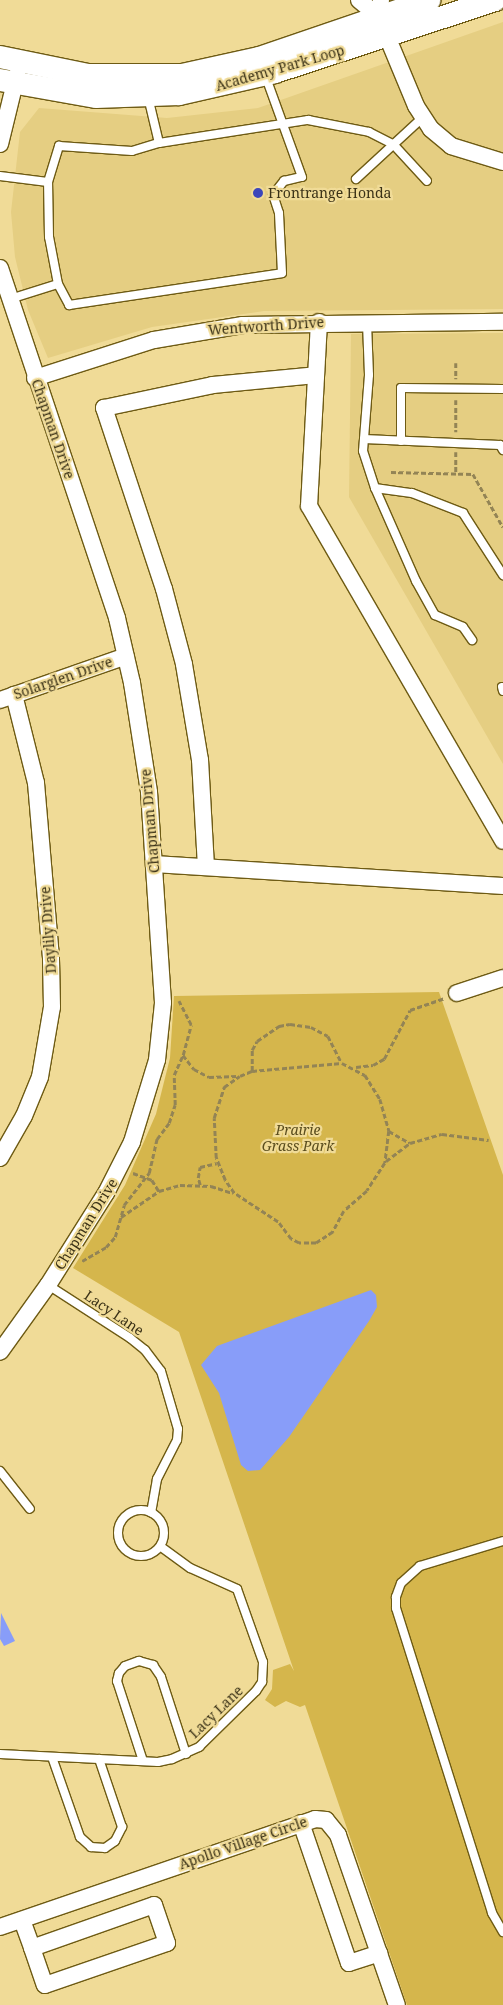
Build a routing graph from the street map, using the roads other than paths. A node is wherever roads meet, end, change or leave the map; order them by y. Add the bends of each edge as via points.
1 (359, 0) edge
2 (429, 0) edge
3 (495, 0) edge
4 (382, 17) edge
5 (10, 60) edge
6 (265, 75) junction
7 (7, 83) edge
8 (148, 97) junction
9 (422, 118) junction
10 (283, 125) junction
11 (159, 143) junction
12 (0, 144) edge
13 (394, 144) junction
14 (503, 162) edge
15 (0, 176) edge
16 (356, 179) dead end
17 (48, 182) junction
18 (427, 182) dead end
19 (0, 268) edge
20 (58, 284) junction
21 (9, 299) junction
22 (319, 322) junction
23 (503, 322) edge
24 (367, 323) junction
25 (316, 375) junction
26 (35, 378) junction
27 (503, 389) edge
28 (364, 439) junction
29 (401, 441) junction
30 (503, 450) edge
31 (375, 488) junction
32 (503, 575) edge
33 (472, 640) dead end
34 (126, 656) junction
35 (7, 698) edge
36 (503, 841) edge
37 (154, 864) junction
38 (206, 867) junction
39 (503, 886) edge
40 (503, 978) edge
41 (457, 993) road end
42 (0, 1158) edge
43 (48, 1285) junction
44 (0, 1352) edge
45 (0, 1471) edge
46 (30, 1509) dead end
47 (151, 1512) junction
48 (503, 1541) edge
49 (161, 1546) junction
50 (0, 1754) edge
51 (186, 1754) junction
52 (52, 1757) junction
53 (100, 1759) junction
54 (143, 1761) junction
55 (301, 1823) junction
56 (22, 1920) junction
57 (0, 1927) edge
58 (503, 1932) edge
59 (32, 1948) junction
60 (379, 1953) junction
61 (397, 2005) edge

1 - 4 street
2 - 4 street, Academy Park Loop
3 - 4 street, Academy Park Loop
4 - 5 street, Academy Park Loop via 259,58 182,75 88,75
4 - 6 street, Academy Park Loop
4 - 9 street
5 - 7 street
6 - 8 street, Academy Park Loop via 213,88
6 - 10 lane
7 - 8 street, Academy Park Loop via 96,97
7 - 12 street
8 - 11 lane
9 - 13 lane
9 - 14 street via 451,146
10 - 11 lane
10 - 13 lane via 308,120 369,132
10 - 20 lane via 302,177 284,181 273,195 279,213 282,273 69,305
11 - 17 lane via 132,151 59,146
13 - 16 lane
13 - 18 lane
15 - 17 lane
17 - 20 lane via 49,237
19 - 21 street, Chapman Drive
20 - 21 lane
21 - 26 street, Chapman Drive
22 - 24 street, Wentworth Drive
22 - 25 street
22 - 26 street, Wentworth Drive via 243,325 181,334 125,348
23 - 24 street, Wentworth Drive
24 - 28 lane
25 - 36 street via 309,506
25 - 38 street via 213,385 104,408 164,590 184,664 200,760
26 - 34 street, Chapman Drive via 117,618
27 - 29 lane via 401,388
28 - 29 lane
28 - 31 lane via 363,451
29 - 30 lane via 500,445
31 - 32 lane via 412,493 463,513
31 - 33 lane via 416,581 435,615 463,627
34 - 35 street, Solarglen Drive
34 - 37 street, Chapman Drive via 144,752
35 - 42 street, Daylily Drive via 36,783 52,992 49,1032 40,1077 24,1116
37 - 38 street
37 - 43 street, Chapman Drive via 163,1004 152,1081 132,1142 120,1167
38 - 39 street
40 - 41 street
43 - 44 street, Chapman Drive
43 - 47 lane, Lacy Lane via 130,1338 145,1350 161,1371 178,1429 177,1440 157,1479
45 - 46 lane
47 - 49 lane via 160,1518 164,1528
47 - 49 lane via 139,1510 128,1514 120,1523 118,1536 121,1545 132,1554 146,1556
48 - 58 lane via 420,1566 401,1583 396,1608 492,1913
49 - 51 lane, Lacy Lane via 190,1568 237,1590 263,1662 262,1682 256,1691 199,1747
50 - 52 lane, Lacy Lane
51 - 54 lane, Lacy Lane via 158,1762
51 - 54 lane via 161,1677 153,1665 139,1661 125,1666 117,1681
52 - 53 lane, Lacy Lane
52 - 53 lane via 80,1837 84,1843 98,1848 115,1841 122,1827
53 - 54 lane, Lacy Lane
55 - 56 street, Apollo Village Circle
55 - 60 street, Apollo Village Circle via 326,1820 335,1828
55 - 60 street via 349,1963
56 - 57 street, Apollo Village Circle
56 - 59 street
59 - 59 street via 154,1905 167,1943 45,1985
60 - 61 street, Apollo Village Circle

